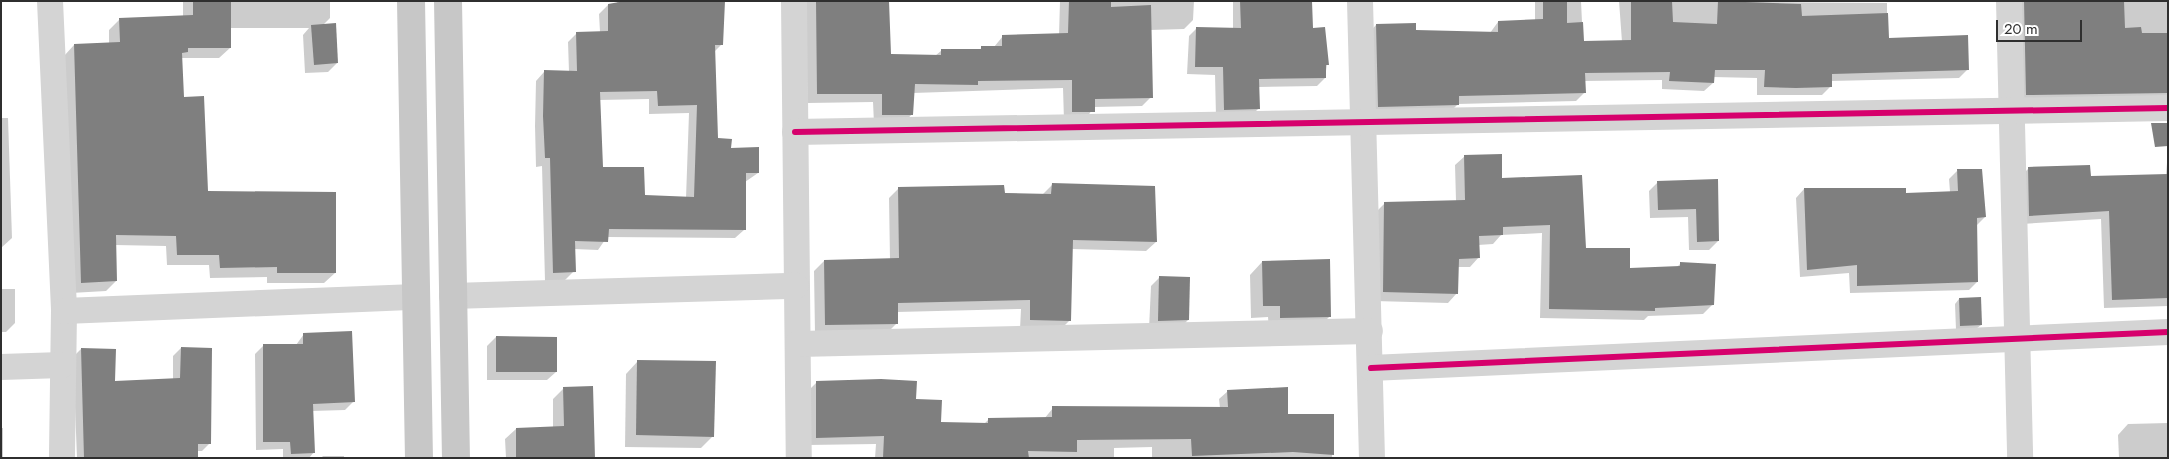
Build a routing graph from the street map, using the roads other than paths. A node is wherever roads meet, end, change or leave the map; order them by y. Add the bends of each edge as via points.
1 (50, 1) edge
2 (411, 1) edge
3 (448, 1) edge
4 (794, 1) edge
5 (1360, 1) edge
6 (2009, 1) edge
7 (2168, 108) edge
8 (2012, 110) junction
9 (1364, 123) junction
10 (795, 132) junction
11 (796, 286) junction
12 (452, 296) junction
13 (416, 297) junction
14 (64, 311) junction
15 (1370, 332) junction
16 (2168, 332) edge
17 (2017, 340) junction
18 (798, 344) junction
19 (62, 365) junction
20 (1, 367) edge
21 (1371, 368) junction
22 (62, 458) edge
23 (419, 458) edge
24 (456, 458) edge
25 (799, 458) edge
26 (1372, 458) edge
27 (2020, 458) edge

1 - 14 street
2 - 13 main road
3 - 12 main road
4 - 10 street
5 - 9 street
6 - 8 street
7 - 8 street
8 - 9 street
8 - 17 street
9 - 10 street
9 - 15 street
10 - 11 street
11 - 12 street
11 - 18 street
12 - 24 main road
13 - 14 street
13 - 23 main road
14 - 19 street
15 - 18 street
15 - 21 street
16 - 17 street
17 - 21 street via 1858,344
17 - 27 street
18 - 25 street
19 - 20 street
19 - 22 street
21 - 26 street

